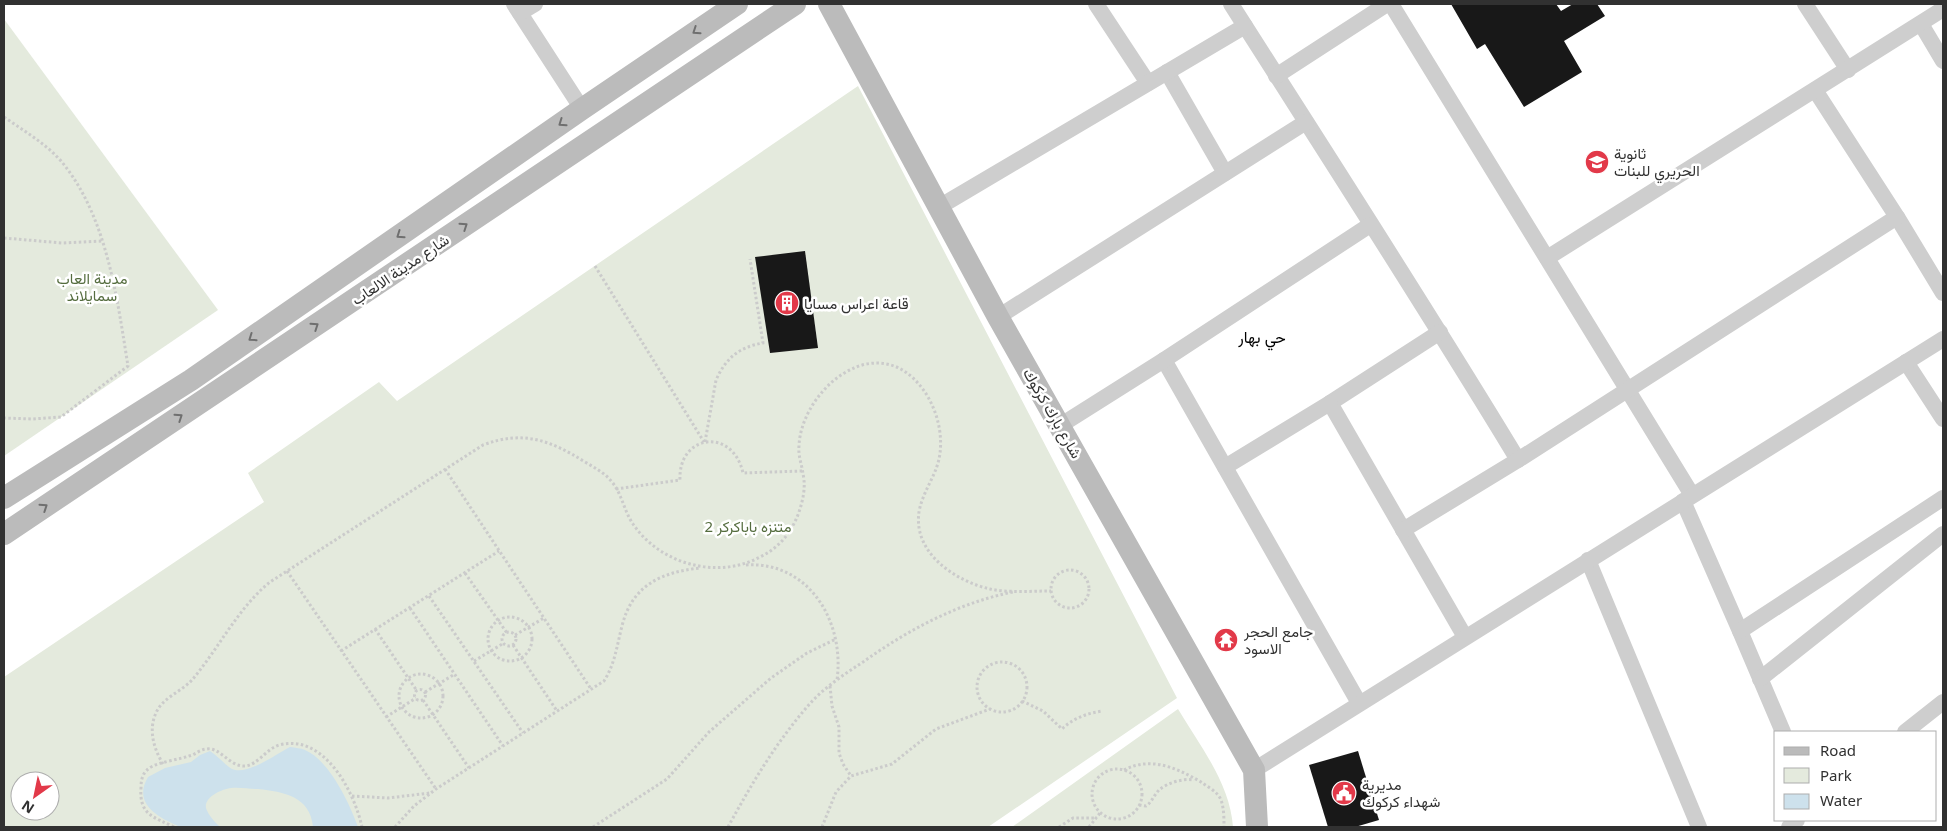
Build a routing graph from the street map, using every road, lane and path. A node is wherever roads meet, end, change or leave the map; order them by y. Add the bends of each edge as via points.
1 (535, 4) edge
2 (736, 4) edge
3 (795, 4) edge
4 (829, 4) edge
5 (1096, 4) edge
6 (1231, 4) edge
7 (1387, 4) edge
8 (1391, 4) edge
9 (1805, 4) edge
10 (517, 9) edge
11 (1943, 9) edge
12 (1921, 24) junction
13 (1245, 26) junction
14 (1943, 61) edge
15 (1848, 70) junction
16 (1166, 72) junction
17 (1276, 76) junction
18 (1148, 83) junction
19 (1815, 90) junction
20 (582, 109) junction
21 (4, 117) edge
22 (1306, 122) junction
23 (1225, 174) junction
24 (473, 185) junction
25 (939, 208) junction
26 (491, 209) junction
27 (1897, 216) junction
28 (1370, 225) junction
29 (4, 233) edge
30 (4, 238) edge
31 (9, 239) junction
32 (103, 241) junction
33 (1547, 258) junction
34 (750, 260) dead end
35 (595, 266) dead end
36 (1943, 293) edge
37 (998, 317) junction
38 (1440, 332) junction
39 (1943, 339) edge
40 (1164, 360) junction
41 (1906, 362) junction
42 (1627, 389) junction
43 (1330, 403) junction
44 (4, 418) edge
45 (1943, 419) edge
46 (1061, 425) junction
47 (705, 442) junction
48 (1518, 460) junction
49 (1225, 467) junction
50 (445, 469) junction
51 (802, 471) junction
52 (616, 489) junction
53 (4, 498) edge
54 (1687, 498) junction
55 (1943, 498) edge
56 (1403, 530) junction
57 (4, 534) edge
58 (1943, 534) edge
59 (500, 551) junction
60 (1588, 560) junction
61 (732, 566) junction
62 (706, 567) junction
63 (287, 571) junction
64 (464, 573) junction
65 (1021, 591) junction
66 (1051, 591) junction
67 (429, 595) junction
68 (410, 608) junction
69 (544, 618) junction
70 (498, 621) junction
71 (528, 627) junction
72 (375, 629) junction
73 (1740, 631) junction
74 (507, 633) junction
75 (515, 635) junction
76 (1465, 637) junction
77 (836, 639) junction
78 (504, 643) junction
79 (513, 645) junction
80 (341, 651) junction
81 (491, 651) junction
82 (522, 657) junction
83 (474, 661) junction
84 (454, 674) junction
85 (408, 678) junction
86 (1760, 679) junction
87 (837, 680) junction
88 (439, 684) junction
89 (830, 686) junction
90 (591, 689) junction
91 (417, 691) junction
92 (425, 692) junction
93 (416, 698) junction
94 (424, 700) junction
95 (1022, 701) junction
96 (1943, 702) edge
97 (1359, 703) junction
98 (402, 707) junction
99 (990, 709) junction
100 (1103, 711) dead end
101 (557, 712) junction
102 (433, 714) junction
103 (386, 717) junction
104 (1783, 731) edge
105 (1906, 731) edge
106 (523, 733) junction
107 (502, 746) junction
108 (162, 764) junction
109 (469, 768) junction
110 (1124, 770) junction
111 (1254, 770) junction
112 (851, 776) junction
113 (1201, 782) junction
114 (436, 789) junction
115 (431, 793) junction
116 (352, 796) junction
117 (1139, 805) junction
118 (1100, 812) junction
119 (1097, 818) junction
120 (174, 827) edge
121 (362, 827) edge
122 (395, 827) edge
123 (593, 827) edge
124 (728, 827) edge
125 (822, 827) edge
126 (1059, 827) edge
127 (1089, 827) edge
128 (1224, 827) edge
129 (1257, 827) edge
130 (1699, 827) edge

1 - 10 street
2 -> 20 main road, شارع مدينة الالعاب
3 - 26 main road, شارع مدينة الالعاب
4 - 25 main road, شارع بارك كركوك
5 - 18 street
6 - 13 street
7 - 17 street
8 - 33 street
9 - 15 street
10 - 20 street
11 - 12 street
12 - 14 street
12 - 15 street
13 - 16 street
13 - 17 street
15 - 19 street
16 - 18 street
16 - 23 street
17 - 22 street
18 - 25 street
19 - 27 street
19 - 33 street
20 -> 24 main road, شارع مدينة الالعاب
21 - 32 path via 61,161 79,187
22 - 23 street
22 - 28 street
23 - 37 street
24 - 26 main road
24 -> 53 main road, شارع مدينة الالعاب via 191,380
25 - 37 main road, شارع بارك كركوك
57 -> 26 main road, شارع مدينة الالعاب
27 - 36 street
27 - 42 street
28 - 38 street
28 - 40 street
29 - 31 path
30 - 31 path
31 - 32 path
32 - 44 path via 120,312 128,366 61,417
33 - 42 street
34 - 47 path via 763,343 740,350 721,370 716,380
35 - 47 path
37 - 46 main road, شارع بارك كركوك
38 - 43 street
38 - 48 street
39 - 41 street
40 - 46 street
40 - 49 street
41 - 45 street
41 - 54 street
42 - 48 street
42 - 54 street
43 - 49 street
43 - 56 street
46 - 111 main road, شارع بارك كركوك
47 - 51 path via 731,449 744,473
47 - 52 path via 688,451 682,460 680,480
48 - 56 street
49 - 97 street
50 - 52 path via 496,440 509,437 536,439 596,468
50 - 59 path
50 - 63 path
51 - 61 path via 802,502 789,533 771,551 747,563
51 - 65 path via 798,446 801,433 824,390 847,371 860,366 876,363 902,369 923,389 938,427 938,464 918,515 919,528 930,554 951,573 978,585
52 - 62 path via 628,516 642,536 677,560
54 - 60 street
54 - 73 street
55 - 73 street
56 - 76 street
58 - 86 street
59 - 64 path
59 - 69 path
60 - 76 street
60 - 130 street
61 - 62 path
61 - 77 path via 772,567 805,585 821,602
62 - 90 path via 675,572 642,588 622,623 610,672 604,681
63 - 80 path
63 - 108 path via 256,594 189,684 159,706 153,722 153,739
64 - 67 path
64 - 70 path
65 - 66 path
65 - 87 path via 986,598 936,619 889,644
66 - 66 path via 1058,603 1070,608 1082,603 1089,592 1082,574 1071,570 1055,576
67 - 68 path
67 - 83 path
68 - 72 path
68 - 84 path
69 - 71 path
69 - 90 path
70 - 71 path via 517,619
70 - 74 path
70 - 81 path via 489,631
71 - 75 path
71 - 82 path via 530,647
72 - 80 path
72 - 85 path
73 - 86 street
74 - 75 path
74 - 78 path via 503,637
75 - 79 path
76 - 97 street
77 - 87 path
77 - 123 path via 807,653 771,678 709,732 668,780
78 - 79 path
78 - 81 path
79 - 82 path
80 - 103 path
81 - 82 path via 502,660
81 - 83 path
82 - 101 path
83 - 106 path
84 - 88 path
84 - 107 path
85 - 88 path via 425,674
85 - 91 path
85 - 98 path via 399,691
86 - 104 street
87 - 89 path
88 - 92 path
88 - 102 path via 443,696
89 - 112 path via 839,727 839,753
89 - 124 path via 808,706 780,742 758,773
90 - 101 path
91 - 92 path
91 - 93 path
92 - 94 path
93 - 94 path
93 - 98 path
94 - 102 path
95 - 99 path via 1011,710 997,712
95 - 99 path via 1026,689 1023,676 1014,666 998,663 984,669 977,683 979,698
95 - 100 path via 1043,711 1062,729 1075,719
96 - 105 street
97 - 111 street
98 - 102 path via 416,717
98 - 103 path
99 - 112 path via 936,729 892,764
101 - 106 path
102 - 109 path
103 - 114 path
106 - 107 path
107 - 109 path
108 - 116 path via 210,748 231,762 246,766 278,746 298,743 318,752
108 - 120 path via 151,767 143,775 139,795 144,808 156,820
109 - 114 path
110 - 113 path via 1138,764 1158,764
110 - 117 path via 1141,787
110 - 118 path via 1108,771 1095,781 1092,798
111 - 129 main road, شارع بارك كركوك
112 - 125 path via 836,792
113 - 117 path via 1188,779 1175,783 1162,788 1146,806
113 - 128 path via 1221,799
114 - 115 path
115 - 116 path via 388,798
115 - 122 path
116 - 121 path
117 - 118 path via 1131,815 1123,818 1107,817
118 - 119 path
119 - 126 path via 1073,818
119 - 127 path

